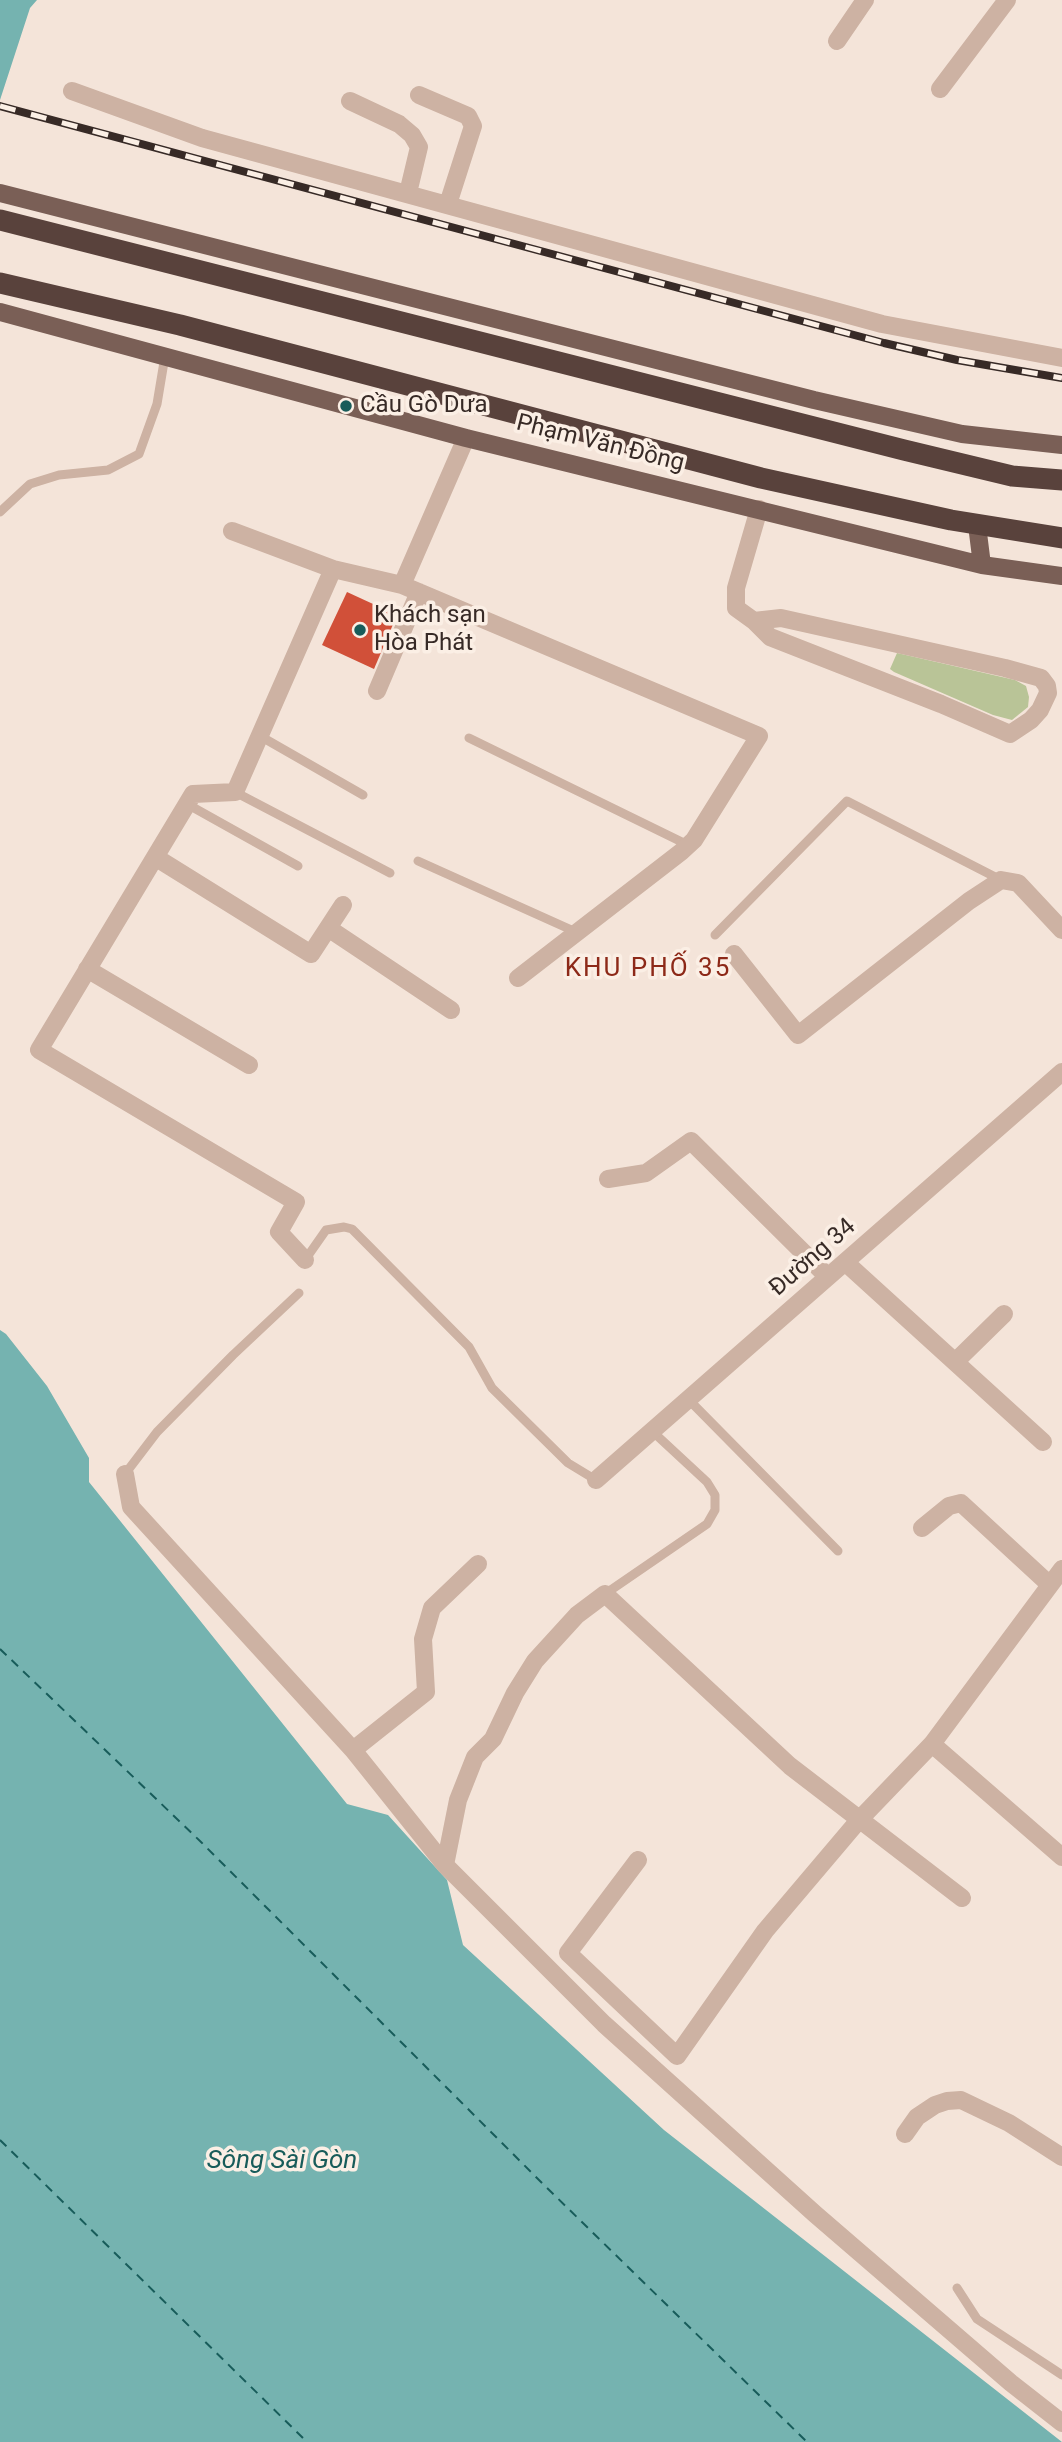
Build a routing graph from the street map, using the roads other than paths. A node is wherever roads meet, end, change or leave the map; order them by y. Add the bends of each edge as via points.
1 (865, 0) edge
2 (1007, 0) edge
3 (837, 41) dead end
4 (940, 89) dead end
5 (72, 91) dead end
6 (419, 95) dead end
7 (350, 101) dead end
8 (0, 193) edge
9 (408, 193) junction
10 (448, 204) junction
11 (0, 220) edge
12 (8, 285) edge
13 (4, 313) edge
14 (165, 356) junction
15 (1062, 358) edge
16 (466, 438) junction
17 (1062, 444) edge
18 (1062, 480) edge
19 (759, 509) junction
20 (0, 512) edge
21 (977, 525) junction
22 (232, 531) dead end
23 (1062, 538) edge
24 (982, 565) junction
25 (333, 569) junction
26 (1062, 576) edge
27 (410, 588) junction
28 (754, 621) junction
29 (377, 691) dead end
30 (260, 736) junction
31 (469, 738) dead end
32 (235, 792) junction
33 (363, 795) dead end
34 (187, 804) junction
35 (688, 845) junction
36 (155, 857) junction
37 (418, 860) dead end
38 (298, 866) dead end
39 (390, 873) dead end
40 (1001, 880) junction
41 (342, 905) dead end
42 (328, 928) junction
43 (1062, 930) edge
44 (577, 933) junction
45 (715, 935) dead end
46 (734, 954) dead end
47 (87, 969) junction
48 (519, 978) dead end
49 (451, 1010) dead end
50 (249, 1065) dead end
51 (1062, 1072) edge
52 (608, 1179) dead end
53 (305, 1260) joint
54 (845, 1262) junction
55 (828, 1276) junction
56 (299, 1293) dead end
57 (1004, 1314) dead end
58 (955, 1362) junction
59 (688, 1399) junction
60 (652, 1430) junction
61 (1043, 1442) dead end
62 (125, 1474) joint
63 (596, 1480) joint
64 (922, 1528) dead end
65 (838, 1551) dead end
66 (478, 1564) dead end
67 (1062, 1569) edge
68 (1050, 1586) junction
69 (605, 1594) junction
70 (932, 1744) junction
71 (353, 1750) junction
72 (859, 1820) junction
73 (1062, 1857) edge
74 (638, 1860) dead end
75 (445, 1865) junction
76 (962, 1898) dead end
77 (905, 2134) dead end
78 (1062, 2157) edge
79 (957, 2288) dead end
80 (1062, 2375) edge
81 (1062, 2423) edge

1 - 3 street
2 - 4 street
5 - 9 street via 202,138
6 - 10 street via 468,116 472,125
7 - 9 street via 412,135 419,147
8 - 17 main road via 814,400 962,434
9 - 10 street
10 - 15 street via 883,324
11 - 18 highway via 931,457 1012,476
12 - 21 highway, Phạm Văn Đồng via 180,325 761,478
13 - 14 main road, Phạm Văn Đồng
14 - 16 main road, Phạm Văn Đồng
14 - 20 lane via 157,404 139,454 108,470 59,475 30,484
16 - 19 main road, Phạm Văn Đồng
16 - 27 street
19 - 24 main road, Phạm Văn Đồng
19 - 28 street via 736,588 736,608
21 - 23 highway, Phạm Văn Đồng
21 - 24 main road
22 - 25 street
24 - 26 main road, Phạm Văn Đồng
25 - 27 street
25 - 30 street
27 - 29 street
27 - 35 street via 759,736
28 - 28 street via 770,637 1010,734 1041,710 1048,693 1041,678 1005,668 781,618
30 - 32 street
30 - 33 lane
31 - 35 lane
32 - 34 street via 193,794
32 - 39 lane
34 - 36 street
34 - 38 lane
35 - 44 street
36 - 42 street via 311,954
36 - 47 street
37 - 44 lane
40 - 43 street via 1018,883
40 - 45 lane via 846,801
40 - 46 street via 798,1035
41 - 42 street
42 - 49 street
44 - 48 street
47 - 50 street
47 - 53 street via 39,1051 296,1202 279,1233
51 - 54 street, Đường 34
52 - 55 street via 646,1173 691,1142
53 - 63 lane via 326,1230 352,1229 469,1347 492,1388 568,1463
54 - 55 street, Đường 34
54 - 58 street
55 - 59 street, Đường 34
56 - 62 lane via 157,1432
57 - 58 street
58 - 61 street
59 - 60 street, Đường 34
59 - 65 lane
60 - 63 street, Đường 34
60 - 69 lane via 707,1482 715,1494 715,1510 707,1524
62 - 71 street via 131,1507
64 - 68 street via 949,1506 961,1503
66 - 71 street via 432,1608 423,1639 426,1692
67 - 68 street
68 - 70 street
69 - 72 street via 790,1766
69 - 75 street via 577,1615 535,1661 493,1739 475,1757 458,1800
70 - 72 street
70 - 73 street
71 - 75 street
72 - 74 street via 765,1931 677,2056 568,1954
72 - 76 street
75 - 81 street via 604,2024 826,2223
77 - 78 street via 935,2105 961,2100 1009,2123
79 - 80 lane via 977,2319

